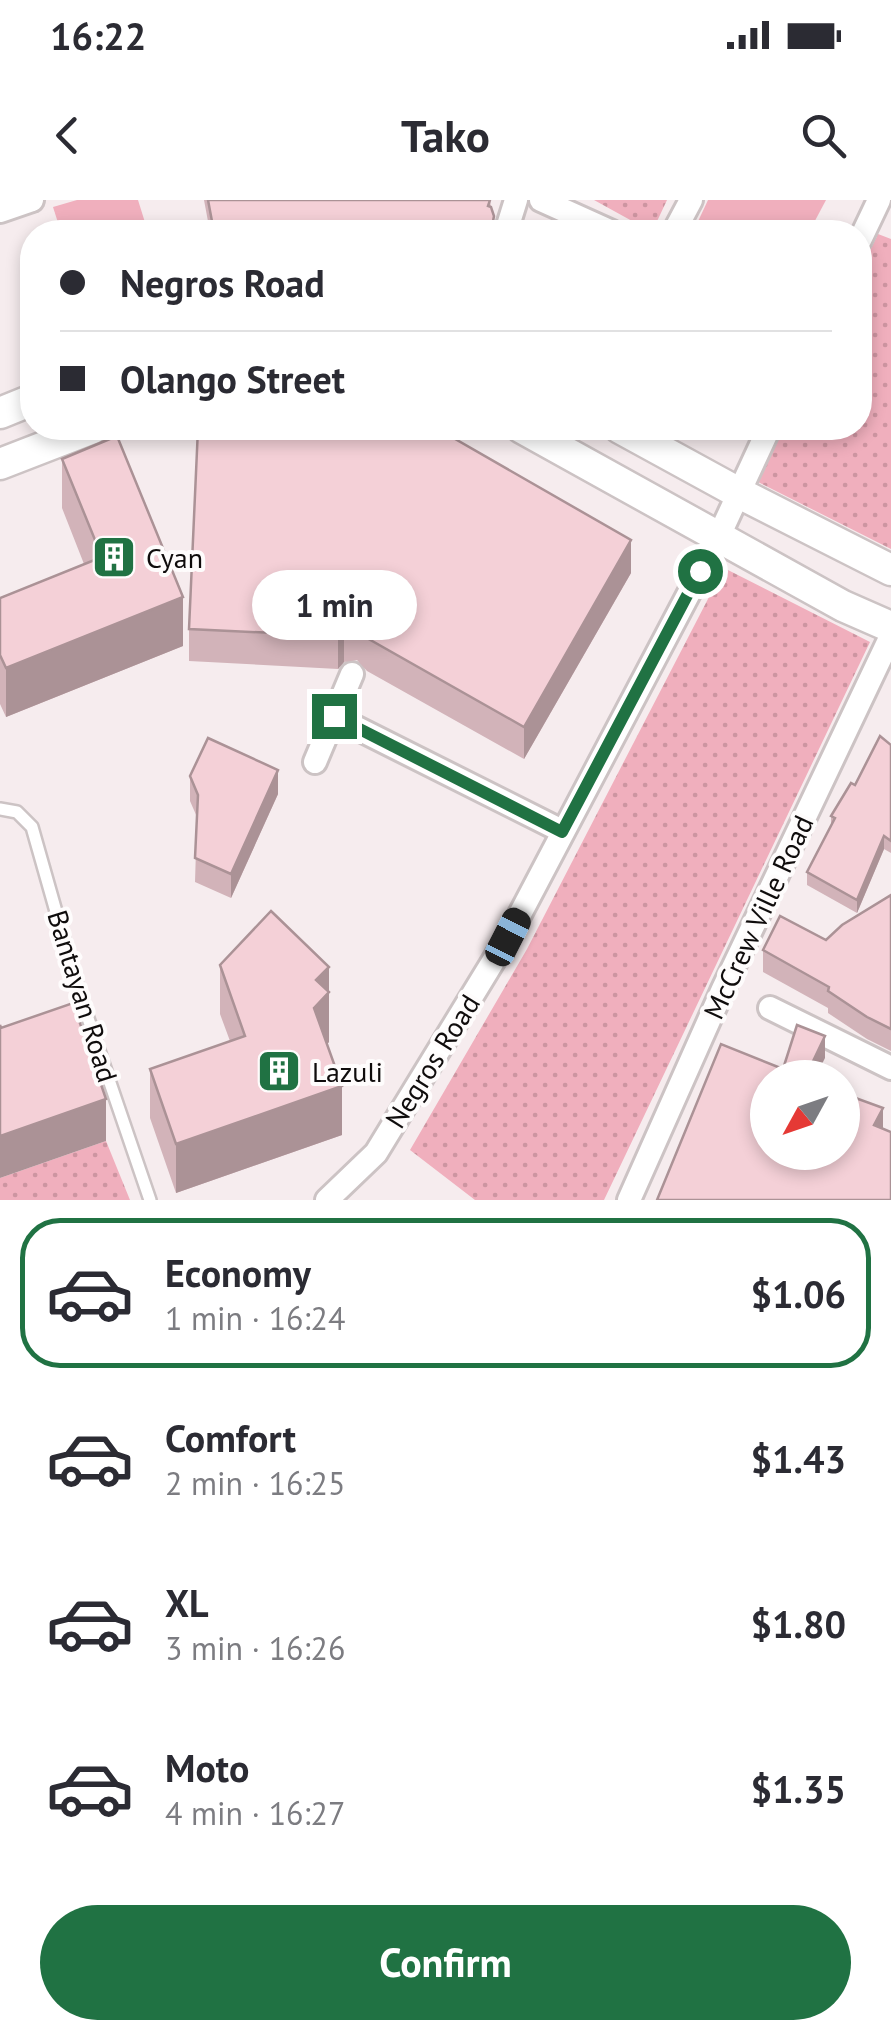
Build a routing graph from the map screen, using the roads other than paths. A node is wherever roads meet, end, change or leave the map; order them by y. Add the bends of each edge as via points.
1 (32, 200) edge
2 (541, 200) edge
3 (0, 211) edge
4 (585, 220) edge
5 (61, 440) edge
6 (543, 440) edge
7 (642, 440) edge
8 (762, 440) edge
9 (0, 464) edge
10 (737, 492) junction
11 (718, 538) junction
12 (891, 570) edge
13 (891, 626) edge
14 (891, 636) edge
15 (352, 674) dead end
16 (334, 716) junction
17 (315, 762) dead end
18 (0, 809) edge
19 (562, 832) junction
20 (770, 1008) dead end
21 (891, 1068) edge
22 (150, 1200) edge
23 (327, 1200) edge
24 (630, 1200) edge

1 - 3 street
2 - 4 street
5 - 9 main road
6 - 11 main road
7 - 10 main road
8 - 10 street, Negros Road
10 - 11 street, Negros Road
10 - 12 main road
11 - 13 main road
11 - 19 street, Negros Road
14 - 24 street, McCrew Ville Road
15 - 16 street
16 - 17 street
16 - 19 street
18 - 22 lane, Bantayan Road via 17,812 32,827 78,989
19 - 23 street, Negros Road via 508,937 376,1153
20 - 21 street

